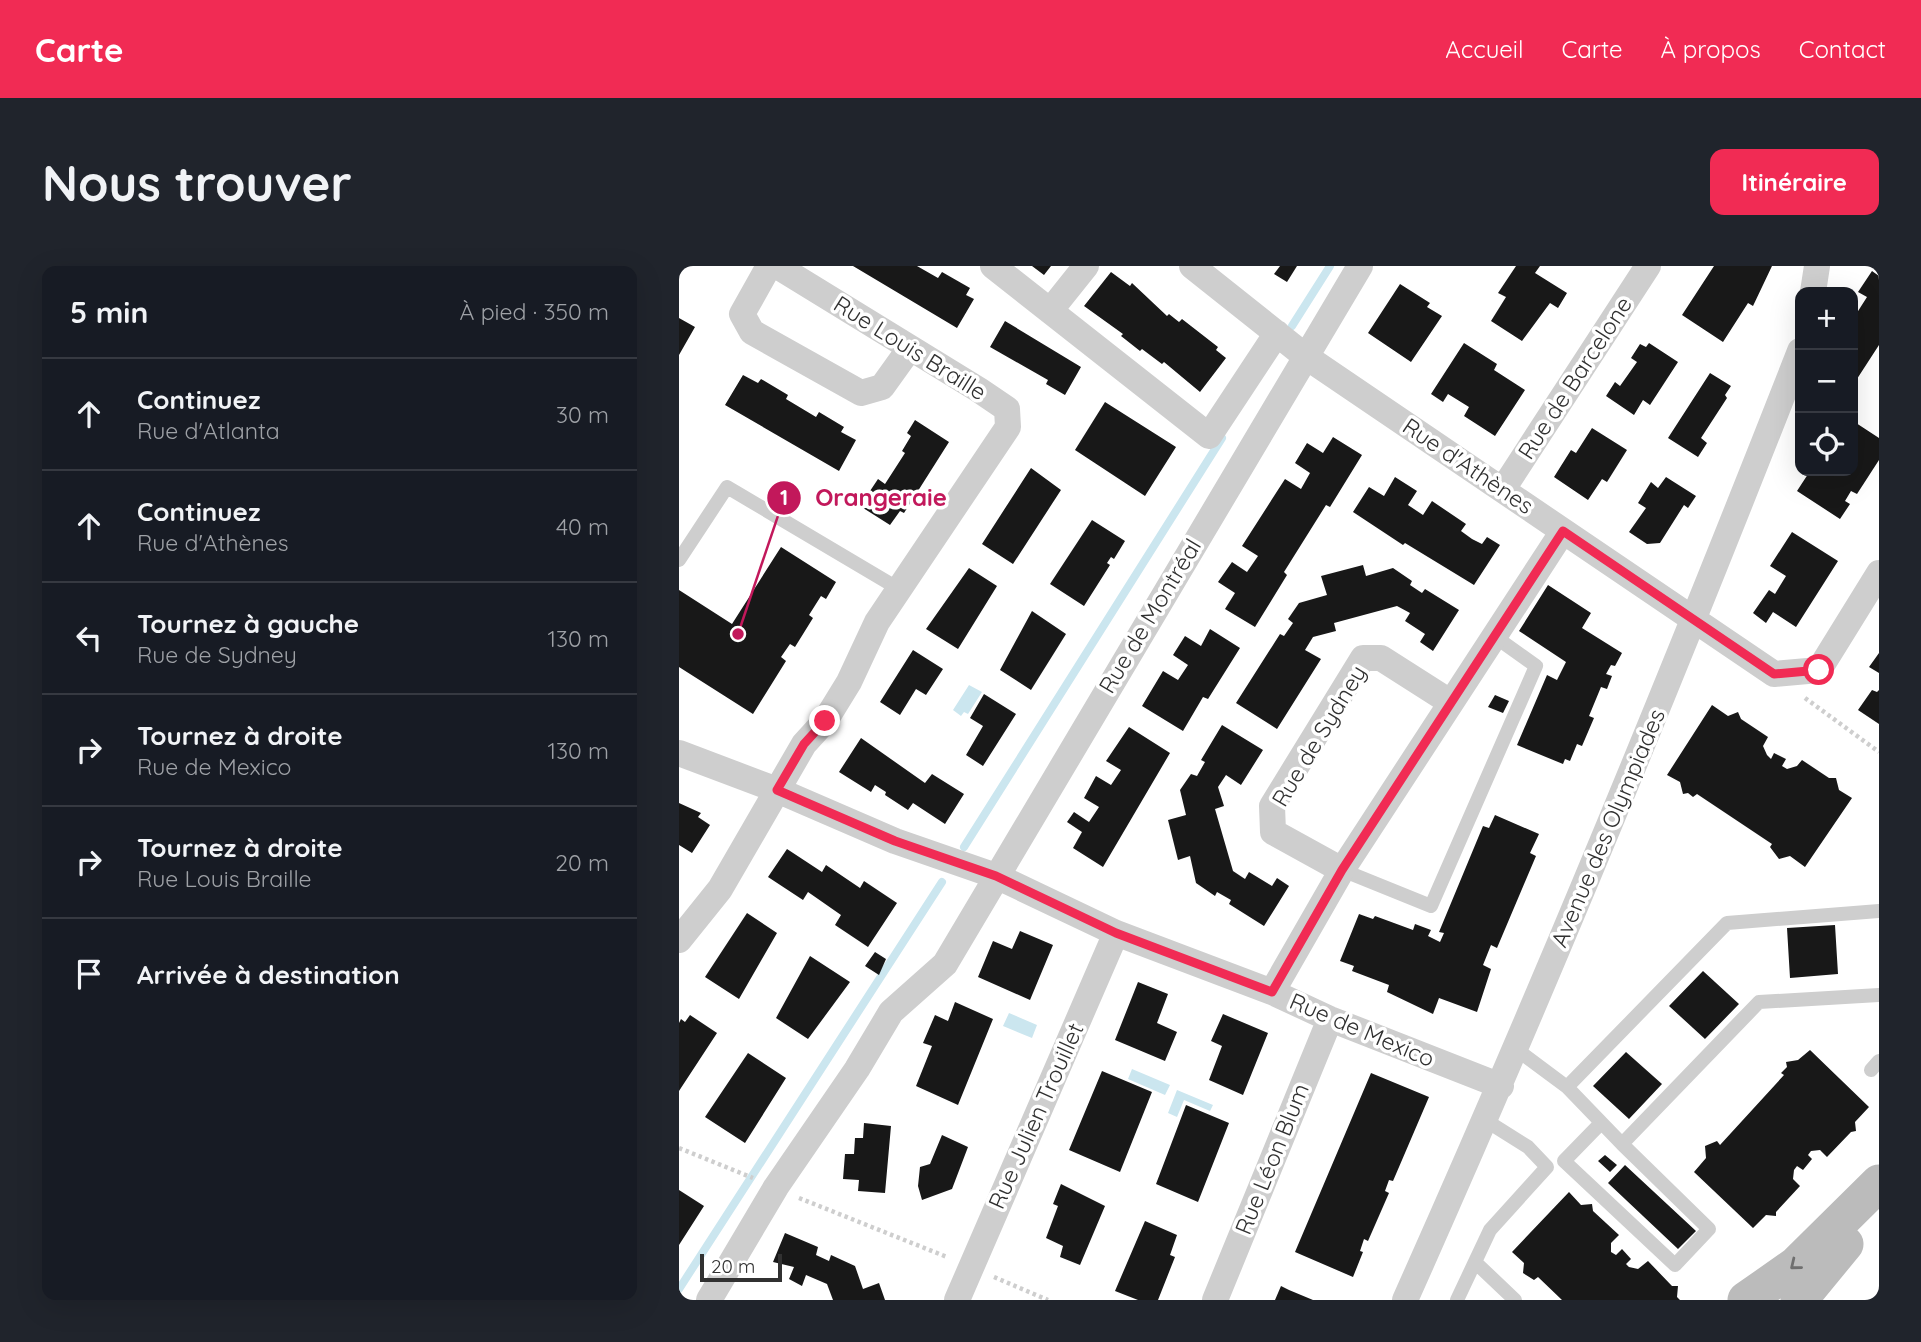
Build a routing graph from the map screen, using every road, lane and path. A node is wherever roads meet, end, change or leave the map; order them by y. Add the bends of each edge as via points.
1 (769, 266) edge
2 (777, 266) edge
3 (993, 266) edge
4 (1086, 266) edge
5 (1192, 266) edge
6 (1360, 266) edge
7 (1648, 266) edge
8 (1817, 266) edge
9 (1813, 287) edge
10 (1050, 311) junction
11 (1277, 333) junction
12 (910, 348) junction
13 (1305, 356) junction
14 (1795, 364) edge
15 (1503, 489) junction
16 (1563, 531) junction
17 (679, 560) edge
18 (1879, 573) edge
19 (899, 589) junction
20 (1694, 622) junction
21 (1493, 636) junction
22 (1774, 674) junction
23 (1450, 702) junction
24 (1879, 752) edge
25 (679, 753) edge
26 (777, 790) junction
27 (1342, 870) junction
28 (996, 876) junction
29 (1879, 911) edge
30 (1116, 933) junction
31 (679, 940) edge
32 (1272, 992) junction
33 (1879, 995) edge
34 (1329, 1019) junction
35 (1516, 1049) junction
36 (1501, 1086) junction
37 (1567, 1087) junction
38 (1485, 1120) junction
39 (1601, 1123) junction
40 (1622, 1144) junction
41 (679, 1148) edge
42 (1564, 1161) junction
43 (1547, 1167) junction
44 (1879, 1182) edge
45 (776, 1187) junction
46 (1475, 1262) junction
47 (971, 1267) junction
48 (720, 1296) edge
49 (957, 1300) edge
50 (1048, 1300) edge
51 (1215, 1300) edge
52 (1405, 1300) edge
53 (1457, 1300) edge
54 (1515, 1300) edge
55 (1746, 1300) edge
56 (1799, 1300) edge

1 - 12 street via 742,314 752,332 861,393 882,387
2 - 12 street, Rue Louis Braille
3 - 10 street
4 - 10 street
5 - 11 street, Rue d'Athènes
6 - 13 street, Rue de Montréal
7 - 15 street, Rue de Barcelone
8 - 9 street
10 - 11 street via 1209,436
11 - 13 street, Rue d'Athènes
12 - 19 street, Rue Louis Braille via 1007,409 1008,427
13 - 15 street, Rue d'Athènes
13 - 28 street, Rue de Montréal
14 - 20 street, Avenue des Olympiades
15 - 16 street, Rue d'Athènes
16 - 20 street, Rue d'Athènes
16 - 21 street
17 - 19 lane via 727,487
18 - 22 street via 1819,670
19 - 26 street, Rue Louis Braille via 877,622 849,682
20 - 22 street, Rue d'Athènes
20 - 35 street, Avenue des Olympiades
21 - 23 street
21 - 27 lane via 1536,666 1431,906
22 - 24 path
23 - 27 street
23 - 27 street, Rue de Sydney via 1381,658 1363,658 1272,806 1273,832
25 - 26 street, Rue de Mexico
26 - 28 street, Rue de Mexico via 895,841
26 - 31 street, Rue Louis Braille via 720,889
27 - 32 street
28 - 30 street, Rue de Mexico
28 - 45 street, Rue de Montréal via 945,964 891,1012
29 - 37 lane via 1727,923
30 - 32 street, Rue de Mexico
30 - 47 street, Rue Julien Trouillet
32 - 34 street, Rue de Mexico
33 - 40 lane via 1759,1002
34 - 36 street, Rue de Mexico
34 - 51 street, Rue Léon Blum
35 - 36 street, Avenue des Olympiades
35 - 37 lane
36 - 38 street, Avenue des Olympiades
37 - 39 lane
38 - 43 lane via 1528,1147
38 - 52 street, Avenue des Olympiades
39 - 40 lane
39 - 42 lane
40 - 42 lane via 1709,1229 1675,1265
41 - 45 path
42 - 43 lane
43 - 46 lane via 1490,1230
44 -> 55 main road via 1796,1265
44 - 56 main road via 1857,1227
45 - 47 path
45 - 48 street, Rue de Montréal
46 - 53 lane
46 - 54 lane
47 - 49 street, Rue Julien Trouillet
47 - 50 path

